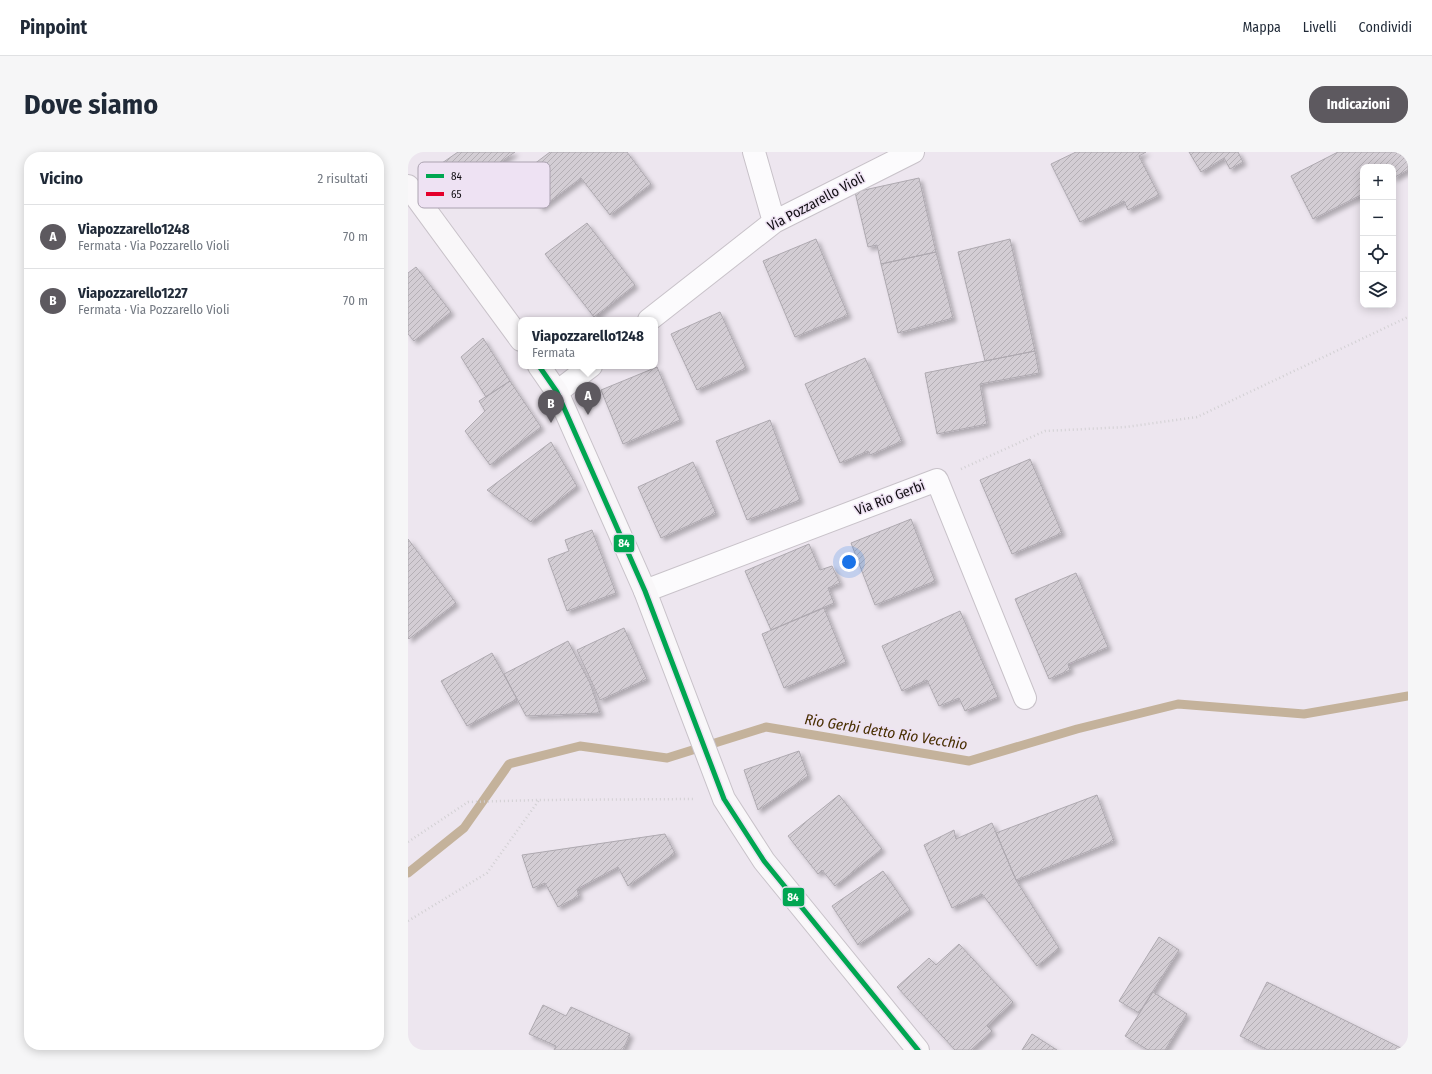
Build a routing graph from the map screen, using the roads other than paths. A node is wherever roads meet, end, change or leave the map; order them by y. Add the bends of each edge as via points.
1 (754, 152) edge
2 (913, 152) edge
3 (408, 186) edge
4 (418, 200) edge
5 (424, 208) edge
6 (774, 222) junction
7 (653, 317) edge
8 (518, 336) edge
9 (541, 369) edge
10 (586, 369) edge
11 (558, 392) junction
12 (645, 591) junction
13 (1025, 698) dead end
14 (918, 1050) edge

1 - 6 street
2 - 6 street, Via Pozzarello Violi
3 - 4 street
5 - 8 street
6 - 7 street, Via Pozzarello Violi
9 - 11 street
10 - 11 street
11 - 12 street
12 - 13 street, Via Rio Gerbi via 937,480
12 - 14 street via 720,790 764,861

